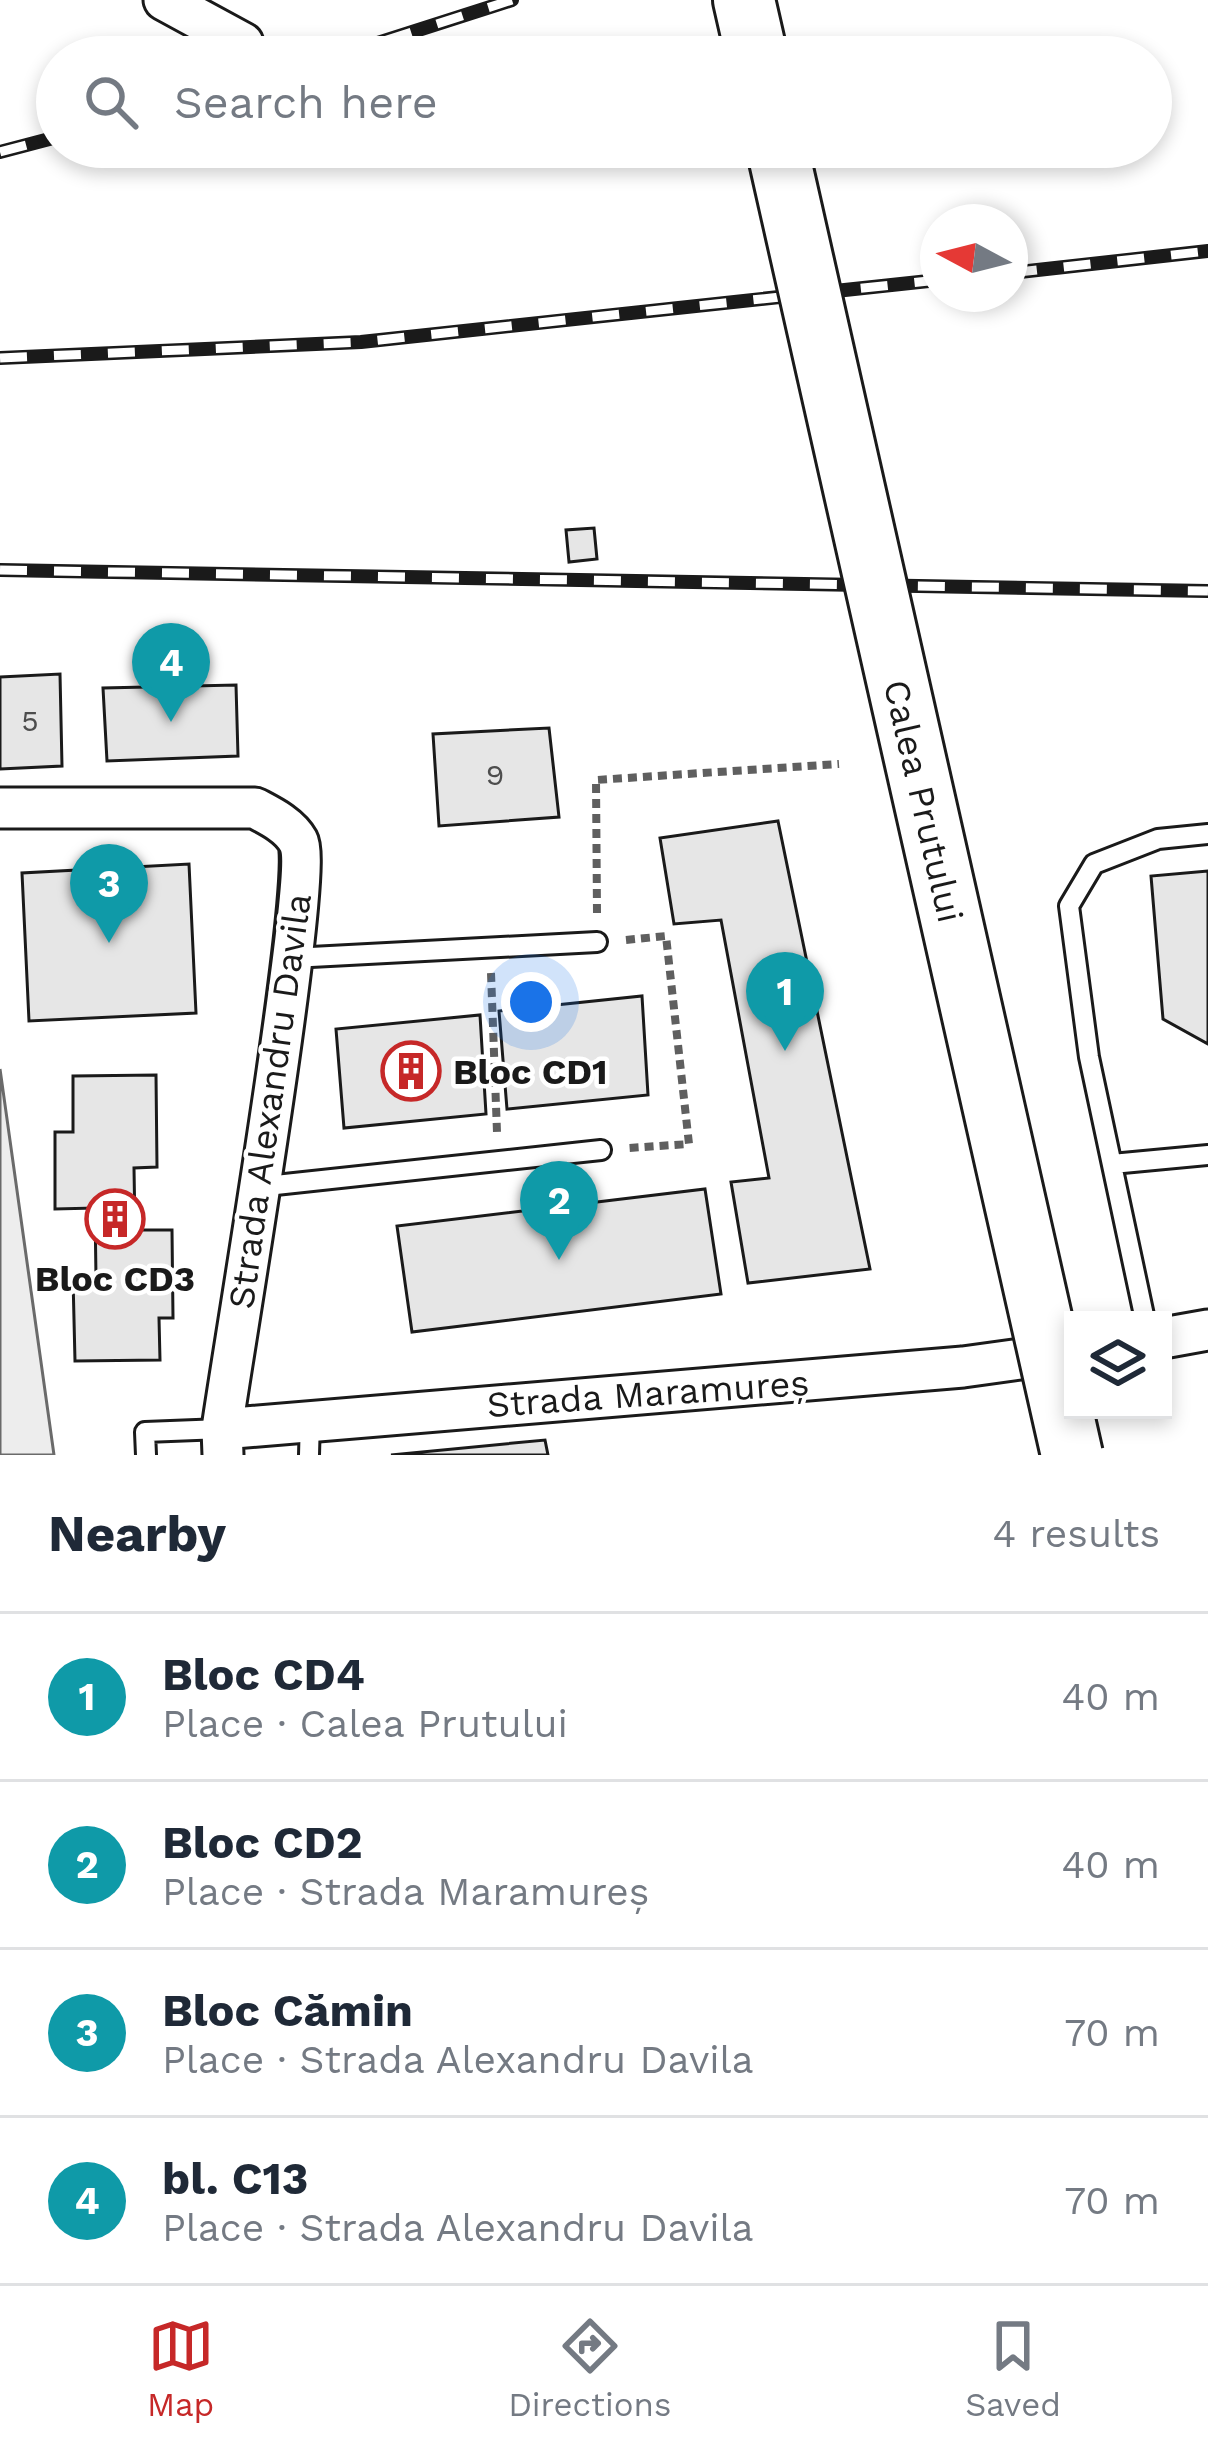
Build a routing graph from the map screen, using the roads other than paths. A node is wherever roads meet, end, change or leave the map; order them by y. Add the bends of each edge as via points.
1 (164, 0) edge
2 (744, 0) edge
3 (229, 36) edge
4 (752, 36) edge
5 (782, 168) edge
6 (0, 808) edge
7 (1208, 834) edge
8 (597, 942) road end
9 (292, 958) junction
10 (601, 1150) road end
11 (1208, 1155) edge
12 (1112, 1164) junction
13 (257, 1187) junction
14 (1143, 1311) edge
15 (1064, 1353) edge
16 (310, 1437) edge
17 (223, 1442) edge
18 (146, 1455) edge
19 (1072, 1455) edge

1 - 3 street
2 - 4 main road
5 - 19 main road, Calea Prutului, bridge
6 - 9 street, Strada Alexandru Davila via 255,808 300,842
7 - 12 lane via 1158,839 1094,864 1069,906
8 - 9 lane
9 - 13 street, Strada Alexandru Davila
10 - 13 lane
11 - 12 lane
12 - 14 lane
13 - 17 street, Strada Alexandru Davila
15 - 16 street, Strada Maramureș
16 - 17 street, Strada Maramureș
17 - 18 lane via 145,1432

